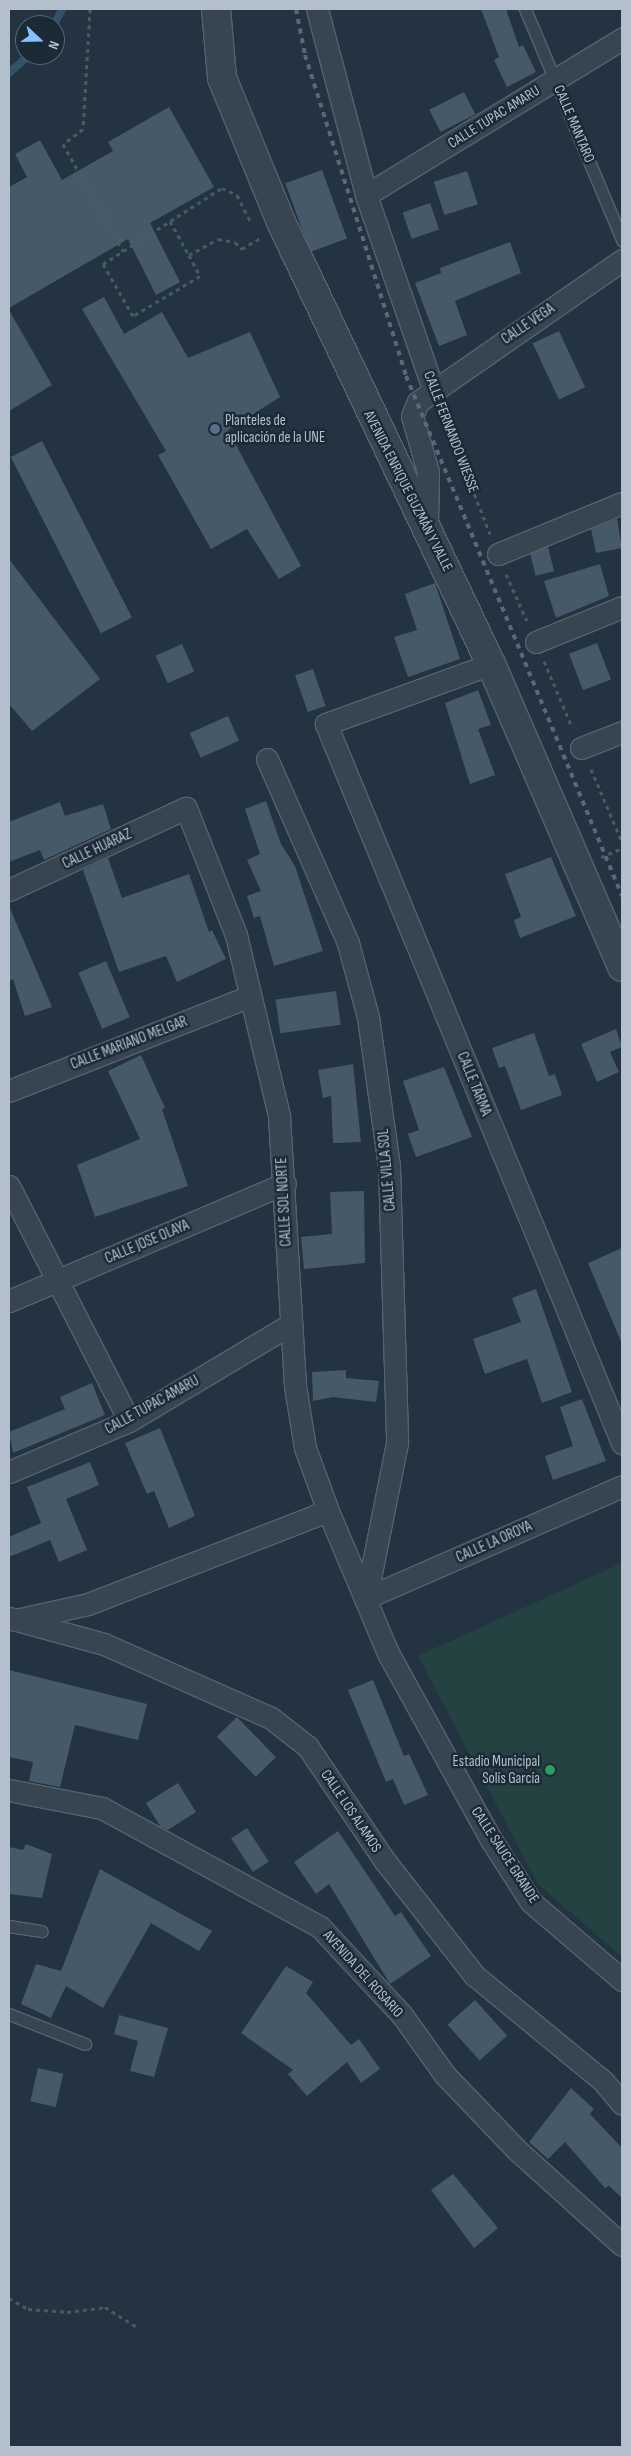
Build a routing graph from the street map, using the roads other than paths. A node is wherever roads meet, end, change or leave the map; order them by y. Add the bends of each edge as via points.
1 (216, 9) edge
2 (317, 9) edge
3 (526, 9) edge
4 (622, 39) edge
5 (555, 80) junction
6 (366, 195) junction
7 (622, 240) edge
8 (622, 260) edge
9 (433, 388) junction
10 (622, 503) edge
11 (427, 523) junction
12 (498, 554) road end
13 (622, 607) edge
14 (536, 642) road end
15 (491, 664) junction
16 (622, 732) edge
17 (581, 748) road end
18 (267, 759) dead end
19 (186, 808) joint
20 (9, 890) edge
21 (622, 967) edge
22 (250, 996) junction
23 (9, 1090) edge
24 (285, 1183) junction
25 (9, 1186) edge
26 (57, 1280) junction
27 (9, 1301) edge
28 (288, 1326) junction
29 (129, 1421) junction
30 (622, 1443) edge
31 (9, 1472) edge
32 (622, 1486) edge
33 (328, 1511) junction
34 (366, 1598) junction
35 (9, 1621) edge
36 (9, 1790) edge
37 (9, 1926) edge
38 (42, 1931) dead end
39 (622, 1980) edge
40 (9, 2014) edge
41 (85, 2044) dead end
42 (622, 2104) edge
43 (622, 2244) edge

1 - 11 street, AVENIDA ENRIQUE GUZMÁN Y VALLE via 222,78 282,224 370,416
2 - 6 street, CALLE FERNANDO WIESSE
3 - 5 lane, CALLE MANTARO
4 - 5 street, CALLE TUPAC AMARU
5 - 6 street, CALLE TUPAC AMARU
5 - 7 lane, CALLE MANTARO
6 - 9 street, CALLE FERNANDO WIESSE
8 - 9 street, CALLE VEGA
9 - 11 street, CALLE VEGA via 418,402 412,416 428,472
10 - 12 street
11 - 15 street, AVENIDA ENRIQUE GUZMÁN Y VALLE
13 - 14 street
15 - 21 street, AVENIDA ENRIQUE GUZMÁN Y VALLE
15 - 30 street, CALLE TARMA via 326,724
16 - 17 street
18 - 34 street, CALLE VILLA SOL via 348,943 368,1017 389,1167 397,1443
19 - 20 street, CALLE HUARAZ
19 - 22 street, CALLE SOL NORTE via 236,935
22 - 23 street, CALLE MARIANO MELGAR
22 - 24 street, CALLE SOL NORTE via 279,1116
24 - 26 street, CALLE JOSE OLAYA
24 - 28 street, CALLE SOL NORTE
25 - 26 street
26 - 27 street, CALLE JOSE OLAYA
26 - 29 street
28 - 29 street, CALLE TUPAC AMARU
28 - 33 street, CALLE SOL NORTE via 304,1448
29 - 31 street, CALLE TUPAC AMARU
32 - 34 street, CALLE LA OROYA
33 - 34 street, CALLE SOL NORTE
33 - 35 street via 88,1604
34 - 39 street, CALLE SAUCE GRANDE via 388,1653 490,1838 531,1902
35 - 42 street, CALLE LOS ALAMOS via 104,1644 272,1718 308,1747 385,1861 474,1975 603,2081
36 - 43 street, AVENIDA DEL ROSARIO via 102,1808 320,1927 402,2015 445,2075 518,2151
37 - 38 lane
40 - 41 lane

